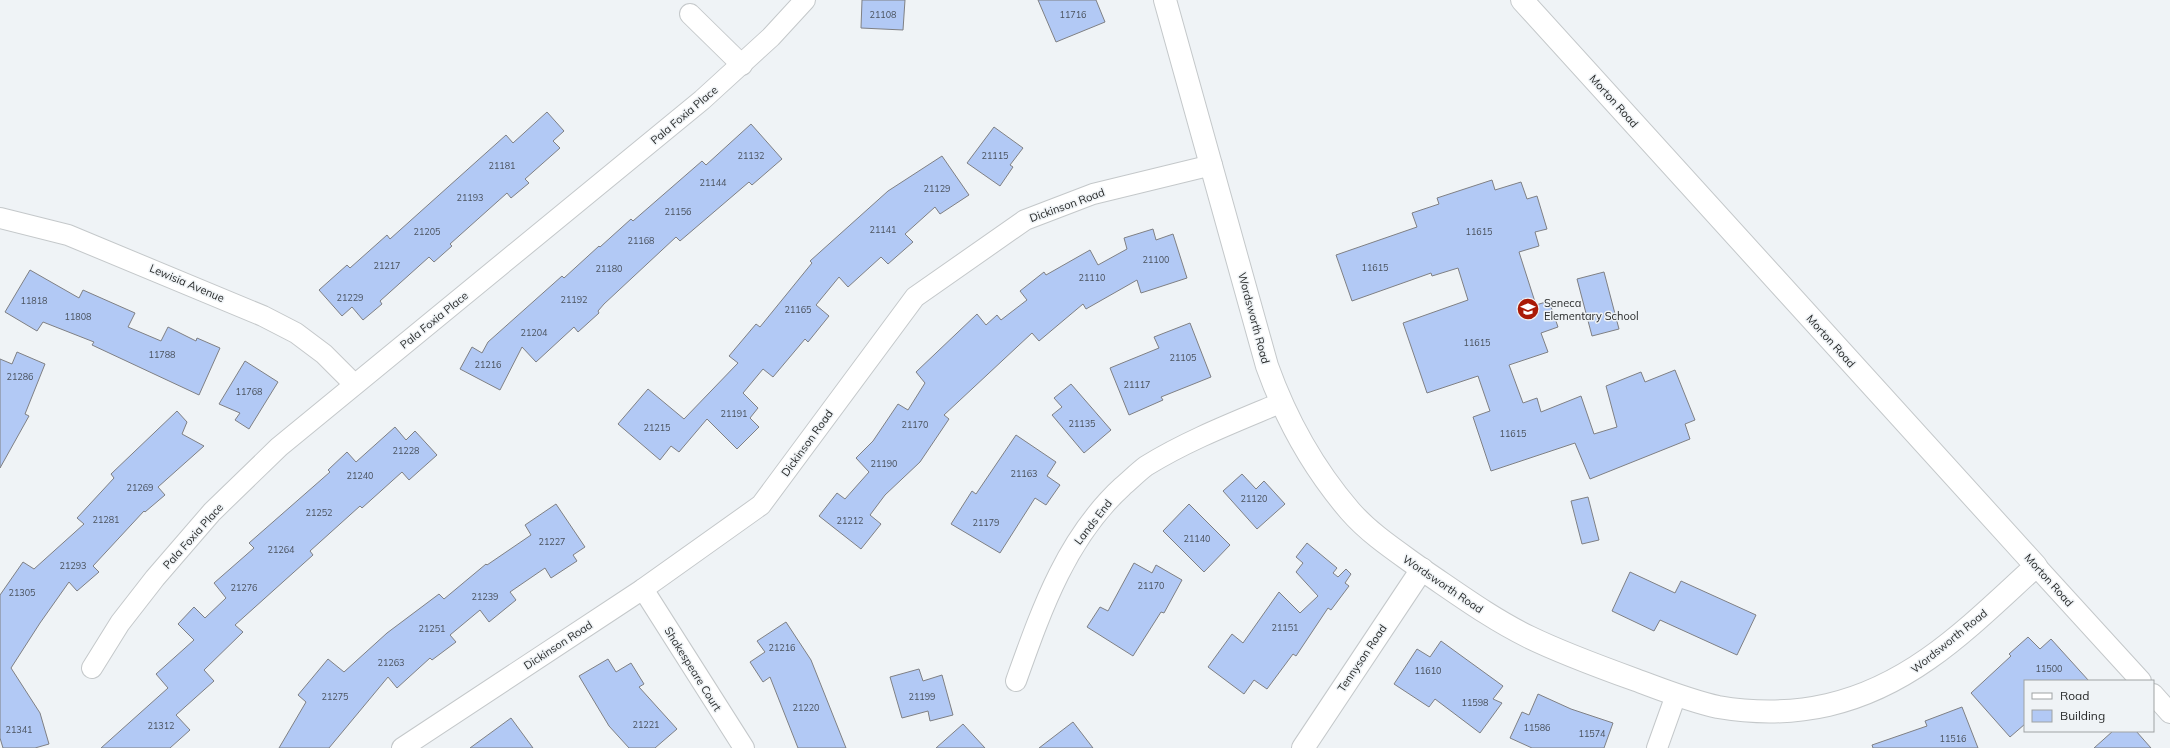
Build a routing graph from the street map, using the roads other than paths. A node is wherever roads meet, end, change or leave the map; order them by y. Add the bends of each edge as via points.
1 (806, 0) edge
2 (1165, 0) edge
3 (1522, 0) edge
4 (690, 14) dead end
5 (742, 65) junction
6 (1212, 165) junction
7 (1, 222) edge
8 (354, 384) junction
9 (1280, 403) junction
10 (2036, 566) junction
11 (1422, 569) junction
12 (643, 589) junction
13 (92, 668) dead end
14 (2140, 680) edge
15 (1016, 681) dead end
16 (1676, 694) junction
17 (2154, 695) edge
18 (2170, 713) edge
19 (402, 748) edge
20 (744, 748) edge
21 (1303, 748) edge
22 (1657, 748) edge

1 - 5 street, Pala Foxia Place
2 - 6 street, Wordsworth Road
3 - 10 street, Morton Road
4 - 5 street
5 - 8 street, Pala Foxia Place via 658,138
6 - 9 street, Wordsworth Road via 1267,366
6 - 12 street, Dickinson Road via 1093,194 1025,220 915,297 761,505
7 - 8 street, Lewisia Avenue via 68,235 263,316 296,332 324,354
8 - 13 street, Pala Foxia Place via 279,447 212,512 120,623
9 - 11 street, Wordsworth Road via 1319,471 1351,512 1388,547
9 - 15 street, Lands End via 1191,441 1145,467 1104,504 1071,549 1042,608
10 - 14 street, Morton Road
10 - 16 street, Wordsworth Road via 1966,630 1926,662 1904,676 1867,693 1827,705 1791,711 1754,711 1718,707
11 - 16 street, Wordsworth Road via 1472,604 1527,636 1578,658
11 - 21 street, Tennyson Road
12 - 19 street, Dickinson Road
12 - 20 street, Shakespeare Court
16 - 22 street
17 - 18 street

